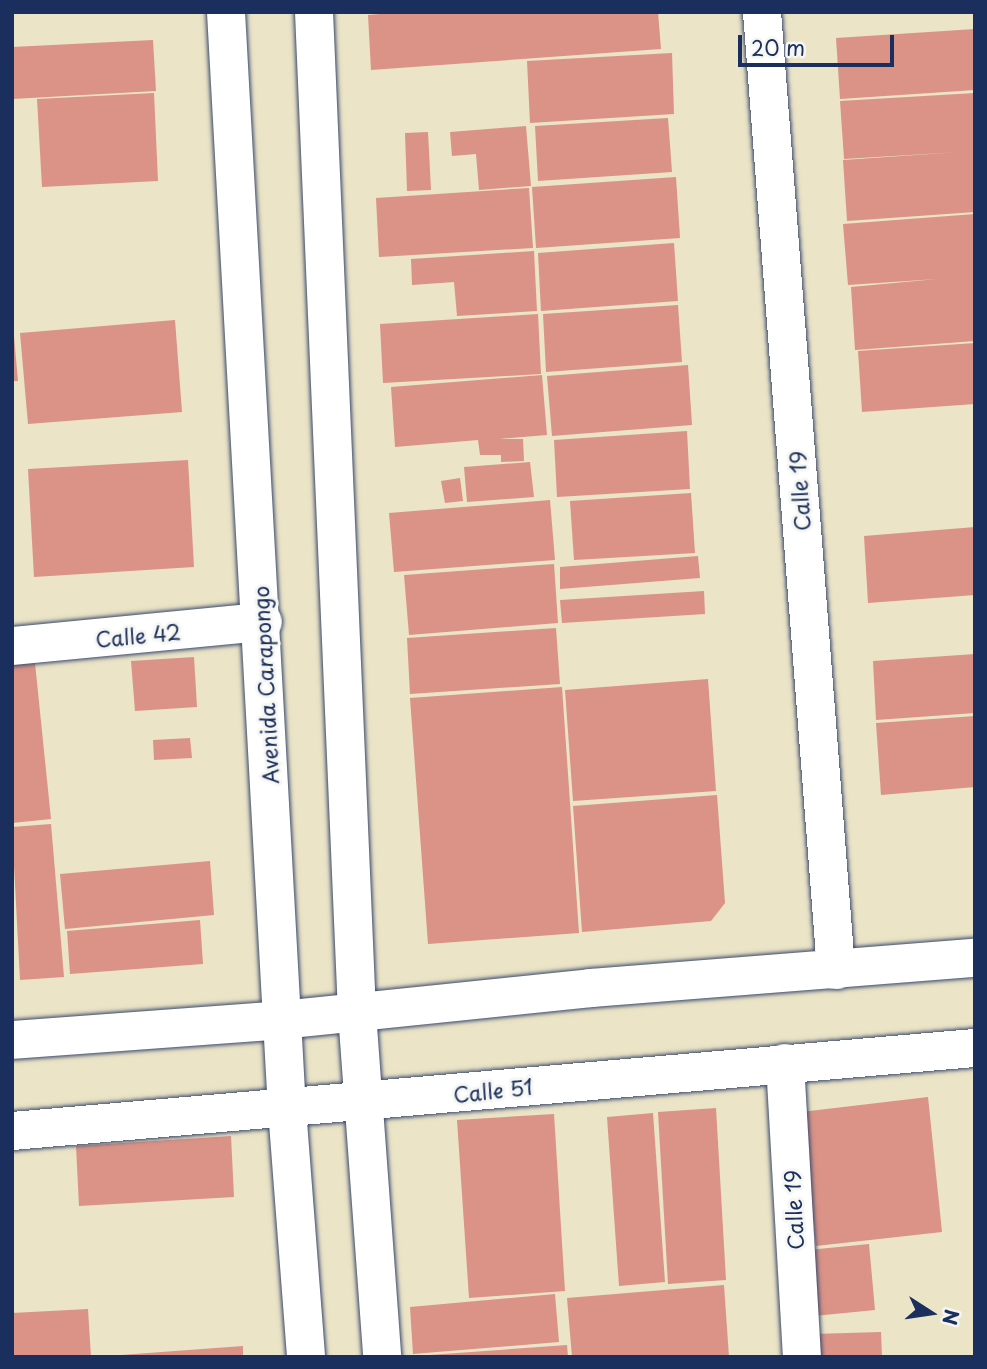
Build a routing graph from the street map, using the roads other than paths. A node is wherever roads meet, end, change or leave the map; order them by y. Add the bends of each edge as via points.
1 (226, 12) edge
2 (314, 12) edge
3 (762, 12) edge
4 (263, 622) junction
5 (12, 646) edge
6 (975, 958) edge
7 (836, 970) junction
8 (357, 1013) junction
9 (282, 1020) junction
10 (12, 1040) edge
11 (975, 1048) edge
12 (785, 1063) junction
13 (364, 1103) junction
14 (287, 1109) junction
15 (12, 1131) edge
16 (306, 1357) edge
17 (382, 1357) edge
18 (802, 1357) edge

1 - 4 street, Avenida Carapongo
2 - 8 street
3 - 7 street, Calle 19
4 - 5 street, Calle 42
4 - 9 street, Avenida Carapongo
6 - 7 street
7 - 8 street via 592,988
8 - 9 street
8 - 13 street
9 - 10 street
9 - 14 street, Avenida Carapongo
11 - 12 street, Calle 51
12 - 13 street, Calle 51
12 - 18 street, Calle 19
13 - 14 street, Calle 51
13 - 17 street
14 - 15 street, Calle 51
14 - 16 street, Avenida Carapongo

